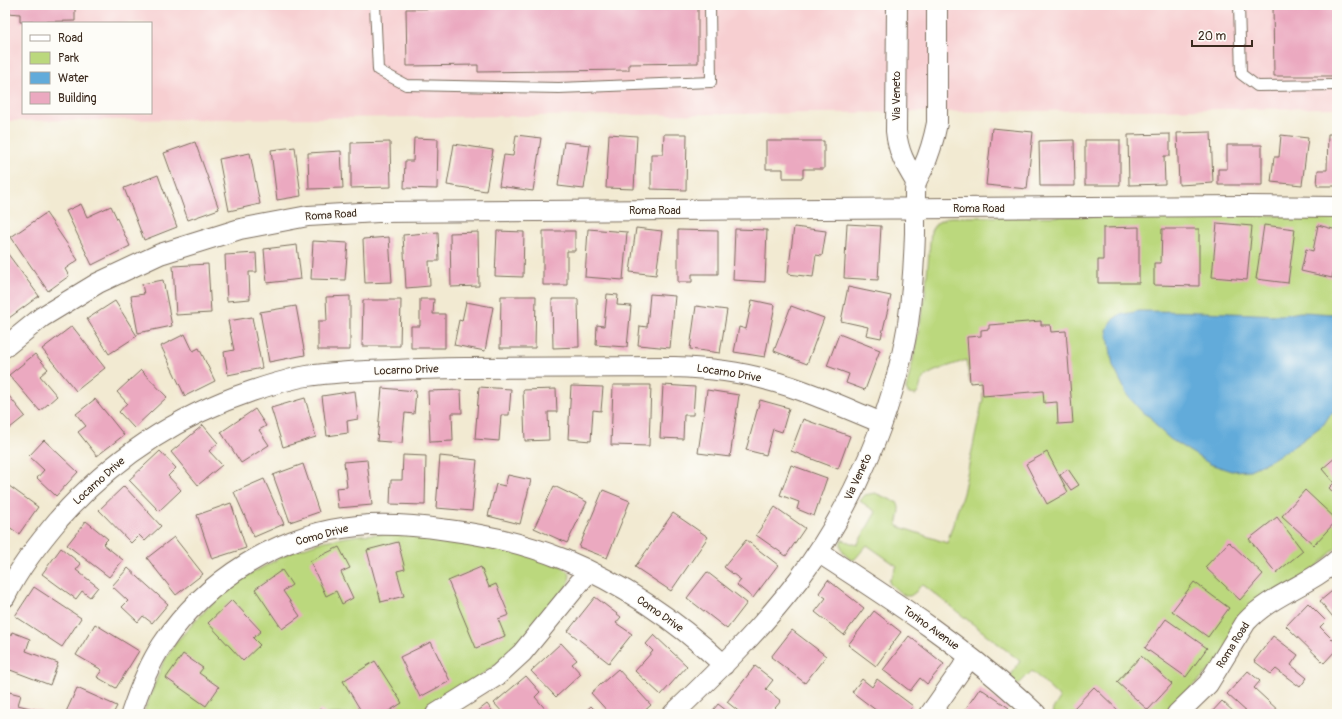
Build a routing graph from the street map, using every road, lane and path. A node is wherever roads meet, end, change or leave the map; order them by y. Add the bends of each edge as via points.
1 (375, 5) edge
2 (710, 5) edge
3 (897, 5) edge
4 (936, 5) edge
5 (1239, 5) edge
6 (1337, 85) edge
7 (916, 182) junction
8 (1337, 207) edge
9 (915, 208) junction
10 (5, 347) edge
11 (882, 423) junction
12 (818, 552) junction
13 (1337, 560) edge
14 (589, 571) junction
15 (5, 596) edge
16 (970, 656) junction
17 (724, 665) junction
18 (131, 714) edge
19 (436, 714) edge
20 (673, 714) edge
21 (930, 714) edge
22 (1036, 714) edge
23 (1178, 714) edge

1 - 2 lane via 378,70 406,85 559,88 710,82
3 - 7 street, Via Veneto via 897,142
4 - 7 street, Via Veneto via 937,123 928,157
5 - 6 lane via 1241,74 1257,86
7 - 9 street, Via Veneto
8 - 9 street, Roma Road
9 - 10 street, Roma Road via 378,212 308,216 240,229 160,254 98,283 42,317
9 - 11 street, Via Veneto via 914,264 907,324 899,366
11 - 12 street, Via Veneto via 859,476
11 - 15 street, Locarno Drive via 769,380 699,368 424,368 307,376 228,399 181,420 154,436 116,464 76,500 42,540
12 - 16 street, Torino Avenue via 878,590
12 - 17 street, Via Veneto via 777,607
13 - 23 street, Roma Road via 1319,574 1253,614 1208,684
14 - 17 street, Como Drive via 618,586 664,616
14 - 18 street, Como Drive via 532,548 468,532 376,525 318,534 280,547 256,559 227,577 197,603 157,653 148,669
14 - 19 street via 522,653 498,675
16 - 21 street
16 - 22 street, Torino Avenue
17 - 20 street, Via Veneto

